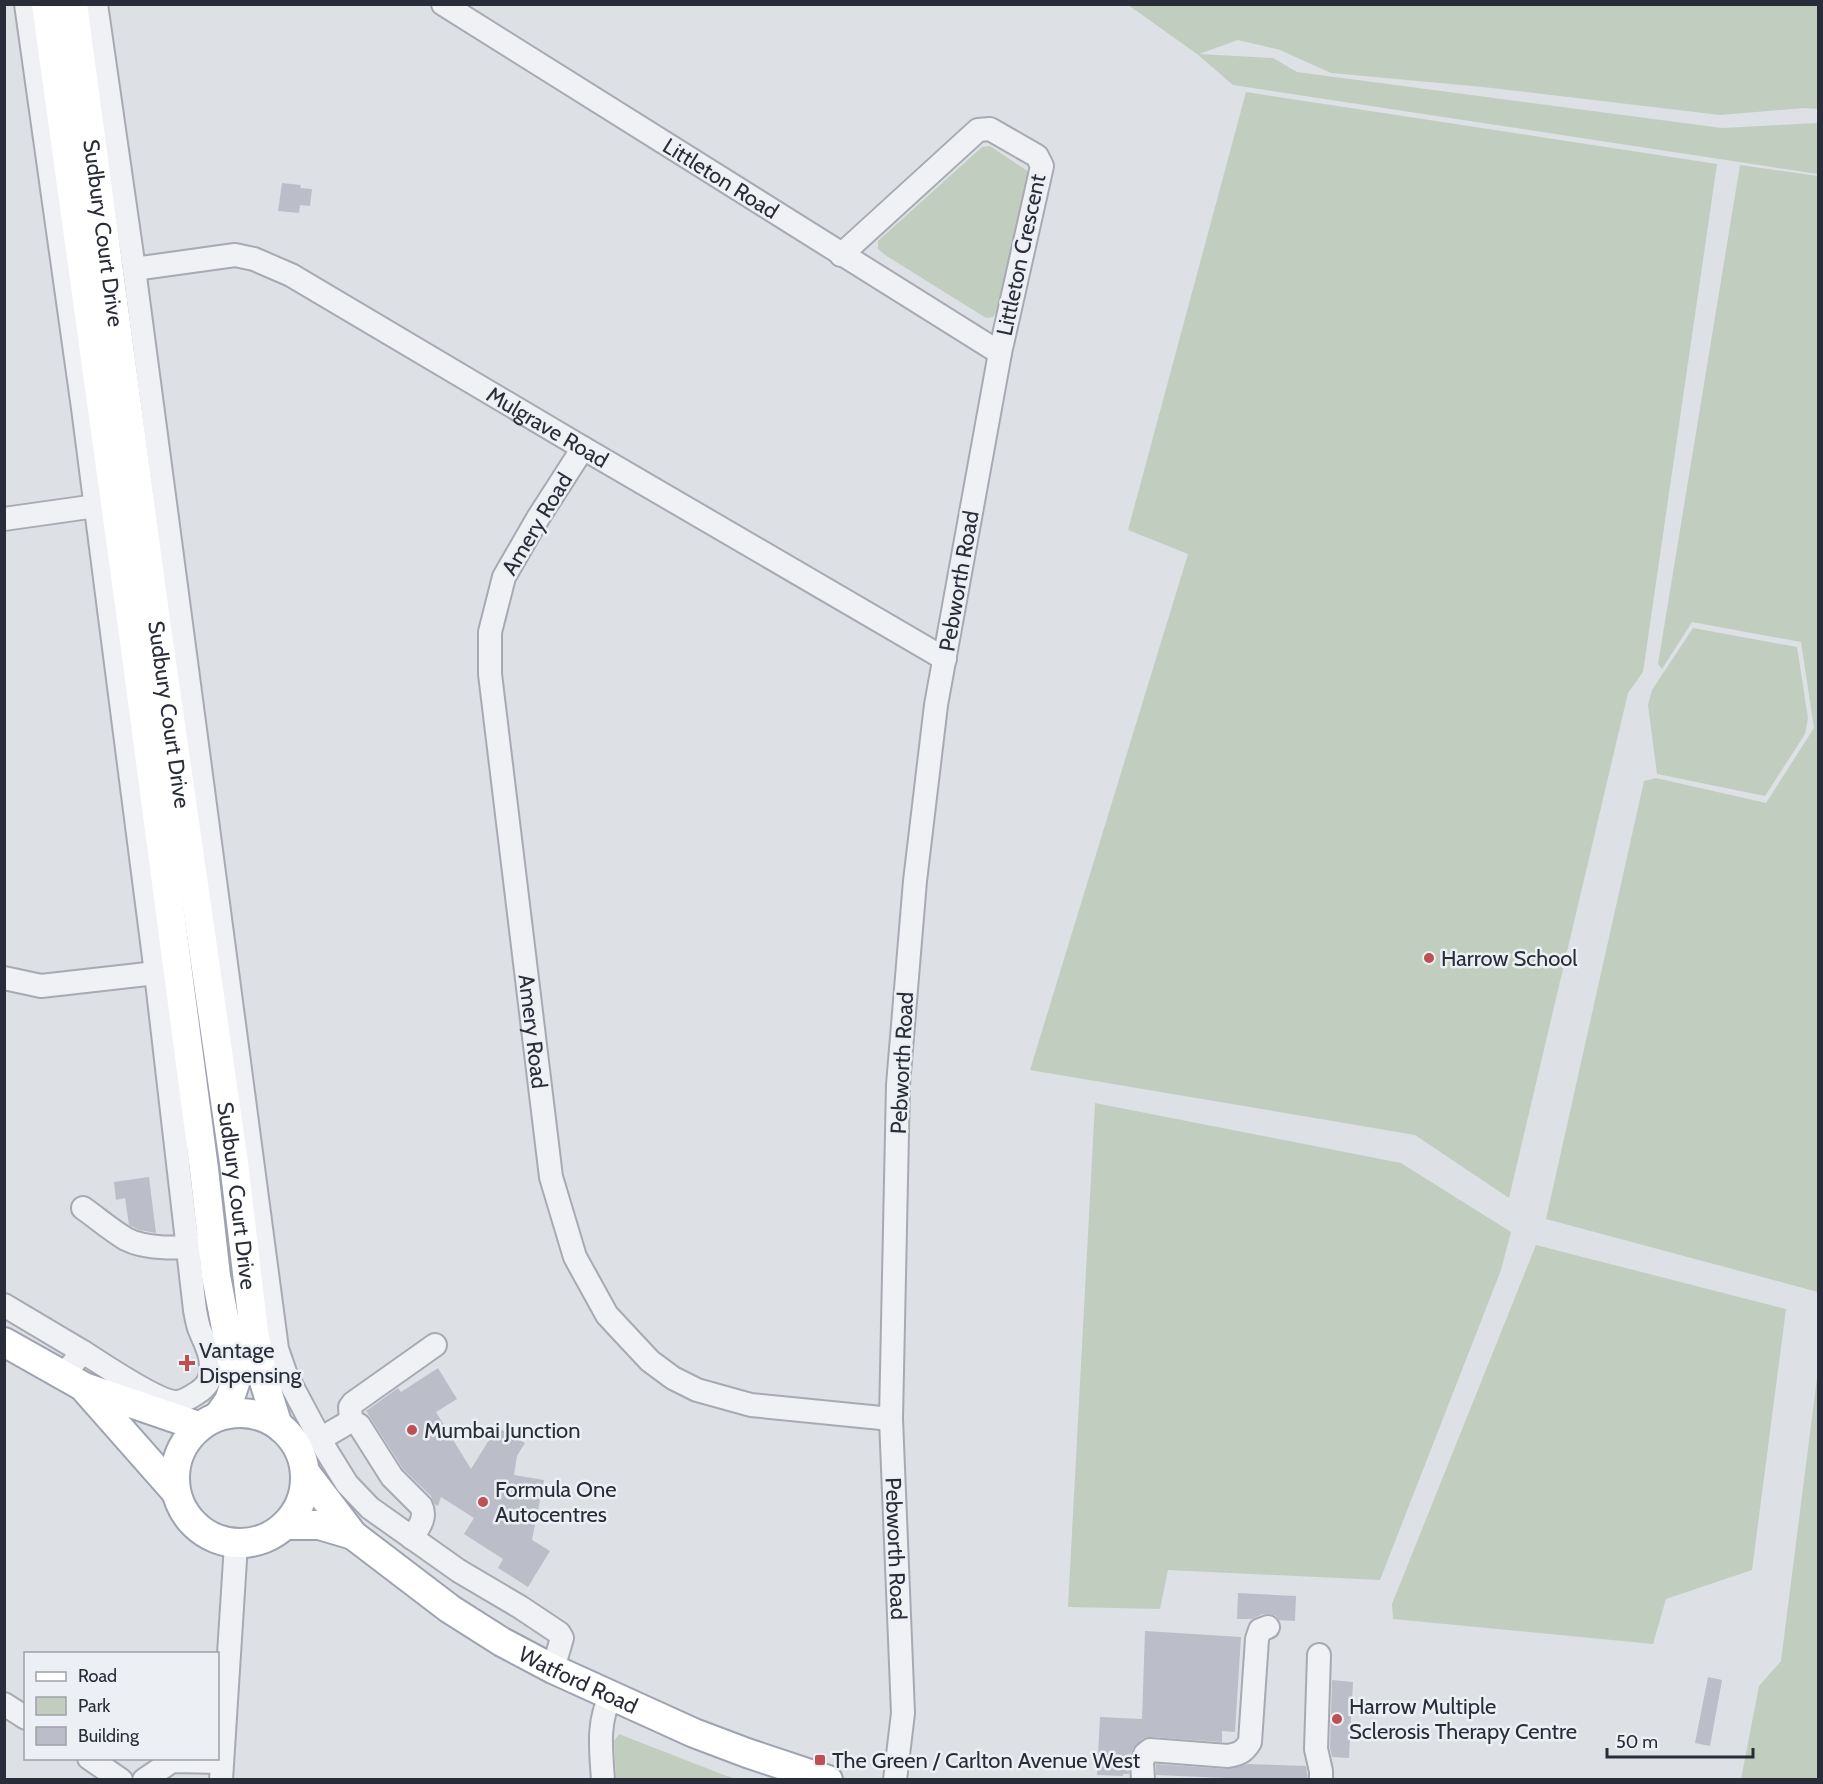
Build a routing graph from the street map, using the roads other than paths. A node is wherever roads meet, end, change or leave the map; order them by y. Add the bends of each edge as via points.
1 (26, 4) edge
2 (46, 4) edge
3 (96, 4) edge
4 (443, 4) edge
5 (66, 22) edge
6 (45, 73) junction
7 (841, 255) junction
8 (134, 268) junction
9 (130, 342) junction
10 (1000, 353) junction
11 (93, 407) junction
12 (583, 448) junction
13 (96, 506) junction
14 (4, 519) edge
15 (116, 590) junction
16 (145, 631) junction
17 (945, 659) junction
18 (154, 876) junction
19 (156, 973) junction
20 (4, 978) edge
21 (234, 1163) junction
22 (204, 1169) junction
23 (83, 1208) dead end
24 (200, 1246) junction
25 (4, 1305) edge
26 (267, 1327) junction
27 (4, 1342) edge
28 (435, 1345) dead end
29 (83, 1352) junction
30 (73, 1382) junction
31 (891, 1419) junction
32 (208, 1421) junction
33 (351, 1421) junction
34 (277, 1423) junction
35 (320, 1439) junction
36 (305, 1472) junction
37 (175, 1491) junction
38 (392, 1524) junction
39 (286, 1525) junction
40 (412, 1538) junction
41 (236, 1544) junction
42 (363, 1544) junction
43 (1268, 1627) dead end
44 (1319, 1655) dead end
45 (553, 1669) junction
46 (611, 1695) junction
47 (4, 1704) edge
48 (24, 1717) edge
49 (92, 1760) edge
50 (222, 1771) edge
51 (121, 1779) edge
52 (144, 1779) edge
53 (603, 1779) edge
54 (828, 1779) edge
55 (895, 1779) edge
56 (1143, 1779) edge
57 (1321, 1779) edge

1 - 6 street, Sudbury Court Drive
2 - 5 main road, Sudbury Court Drive
3 - 8 street, Sudbury Court Drive
4 - 7 street, Littleton Road
5 - 6 main road, Sudbury Court Drive
5 - 9 main road, Sudbury Court Drive
6 - 11 main road, Sudbury Court Drive
7 - 10 street, Littleton Road
7 - 10 street, Littleton Crescent via 978,130 990,129 1037,156 1041,166
8 - 9 street, Sudbury Court Drive
8 - 12 street, Mulgrave Road via 235,255 271,265
9 - 16 main road, Sudbury Court Drive
9 - 26 street, Sudbury Court Drive
10 - 17 street, Pebworth Road
11 - 13 street, Sudbury Court Drive
11 - 15 main road, Sudbury Court Drive
12 - 17 street, Mulgrave Road
12 - 31 street, Amery Road via 504,577 490,632 490,674 551,1178 575,1257 607,1315 650,1361 673,1378 697,1390 751,1406
13 - 14 street
13 - 15 street, Sudbury Court Drive
15 - 16 main road, Sudbury Court Drive
15 - 18 street, Sudbury Court Drive
16 - 18 main road, Sudbury Court Drive
16 - 21 main road, Sudbury Court Drive
17 - 31 street, Pebworth Road via 915,881 898,1085
18 - 19 street, Sudbury Court Drive
18 - 22 main road, Sudbury Court Drive
19 - 20 street via 41,986
19 - 24 street, Sudbury Court Drive
21 - 22 street
21 - 26 main road, Sudbury Court Drive
22 - 24 main road, Sudbury Court Drive
23 - 24 street via 132,1241 162,1248
24 - 29 street via 195,1310 211,1359 211,1374 200,1392 176,1402 162,1398
24 - 32 main road, Sudbury Court Drive via 216,1276 235,1383 229,1401
25 - 29 street
26 - 34 main road, Sudbury Court Drive via 263,1378
26 - 35 street via 286,1375
27 - 30 main road
28 - 33 street via 353,1403
29 - 30 street
30 - 32 main road
30 - 37 main road
31 - 55 street, Pebworth Road via 903,1713
32 - 34 main road via 245,1412
32 - 37 main road via 180,1449 174,1468
33 - 35 street
33 - 40 street via 359,1425 392,1477 424,1511
34 - 36 main road via 301,1453
35 - 38 street via 347,1484
36 - 39 main road via 303,1498
36 - 42 main road, Watford Road
37 - 41 main road via 195,1527 215,1539
38 - 40 street
38 - 42 street
39 - 41 main road via 261,1540
39 - 42 main road, Watford Road via 319,1525
40 - 45 street via 559,1633 562,1638
41 - 50 street
42 - 45 main road, Watford Road via 450,1609
43 - 56 street via 1260,1630 1257,1639 1247,1747 1240,1754 1228,1756 1150,1750 1142,1762
44 - 57 street via 1316,1749
45 - 46 main road, Watford Road
46 - 53 street via 602,1717
46 - 54 main road, Watford Road via 694,1733
47 - 48 street
49 - 51 street
50 - 52 street via 172,1761

